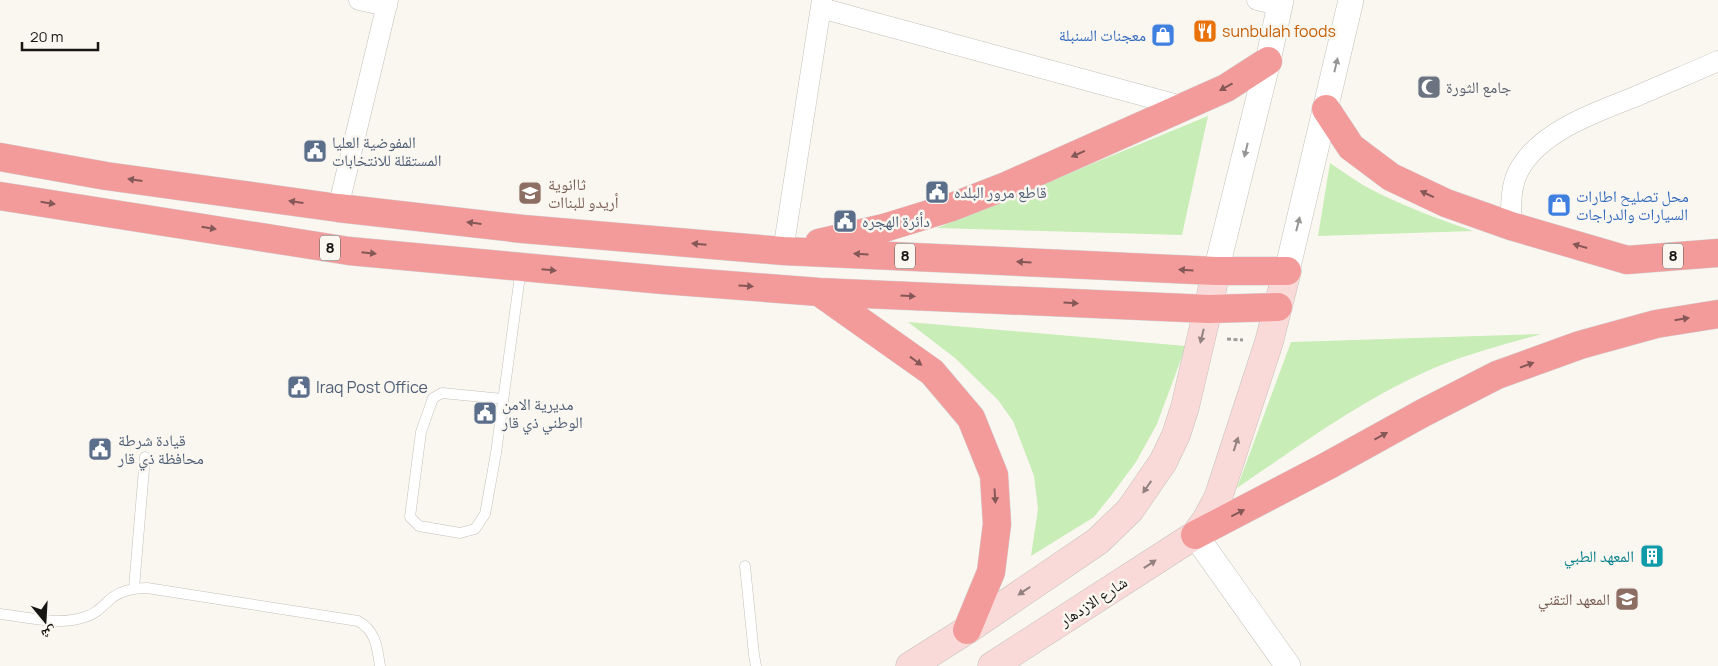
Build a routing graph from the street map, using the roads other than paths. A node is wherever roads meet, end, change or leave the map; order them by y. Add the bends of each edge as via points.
1 (359, 0) edge
2 (1351, 0) edge
3 (1272, 2) edge
4 (387, 3) edge
5 (821, 4) edge
6 (1268, 61) junction
7 (1718, 61) edge
8 (1185, 107) junction
9 (1326, 109) junction
10 (0, 157) edge
11 (0, 196) edge
12 (338, 208) junction
13 (1511, 226) junction
14 (783, 251) junction
15 (1718, 253) edge
16 (521, 268) junction
17 (1216, 271) junction
18 (1287, 271) junction
19 (819, 292) junction
20 (1278, 307) junction
21 (1208, 309) junction
22 (1718, 314) edge
23 (503, 399) junction
24 (145, 457) dead end
25 (1194, 535) junction
26 (745, 566) dead end
27 (134, 588) junction
28 (0, 614) edge
29 (967, 630) junction
30 (380, 666) edge
31 (756, 666) edge
32 (910, 666) edge
33 (992, 666) edge
34 (1288, 666) edge

1 - 4 street
9 -> 2 street
3 - 6 street
4 - 12 street
5 - 8 street
5 - 14 street
6 -> 8 highway via 1226,88
6 -> 17 street
7 - 13 street via 1582,118 1551,137 1530,154 1518,171 1512,195
8 -> 14 highway via 952,207 884,228
13 -> 9 highway via 1446,203 1391,177 1351,147
18 -> 9 street
12 -> 10 highway, 8 via 106,176
11 -> 16 highway, 8 via 350,251
14 -> 12 highway, 8 via 523,229
15 -> 13 highway, 8 via 1627,260
17 -> 14 highway, 8
16 -> 19 highway, 8
16 - 23 lane
17 - 18 highway, 8
17 - 21 main road
18 - 20 main road
19 -> 21 highway, 8
19 -> 29 highway via 932,372 971,418 994,475 997,524 991,572
20 - 21 highway, 8
25 -> 20 main road via 1218,498
21 -> 29 main road via 1176,435 1163,462 1130,510 1098,541
25 -> 22 highway via 1497,375 1580,345 1647,326
23 - 23 lane via 485,514 475,529 460,533 419,526 410,518 421,432 433,398 442,393
24 - 27 lane
33 -> 25 main road, شارع الازدهار
25 - 34 street
26 - 31 lane
27 - 28 lane via 113,598 96,612 72,620
27 - 30 lane via 358,621 372,632
29 - 32 main road

